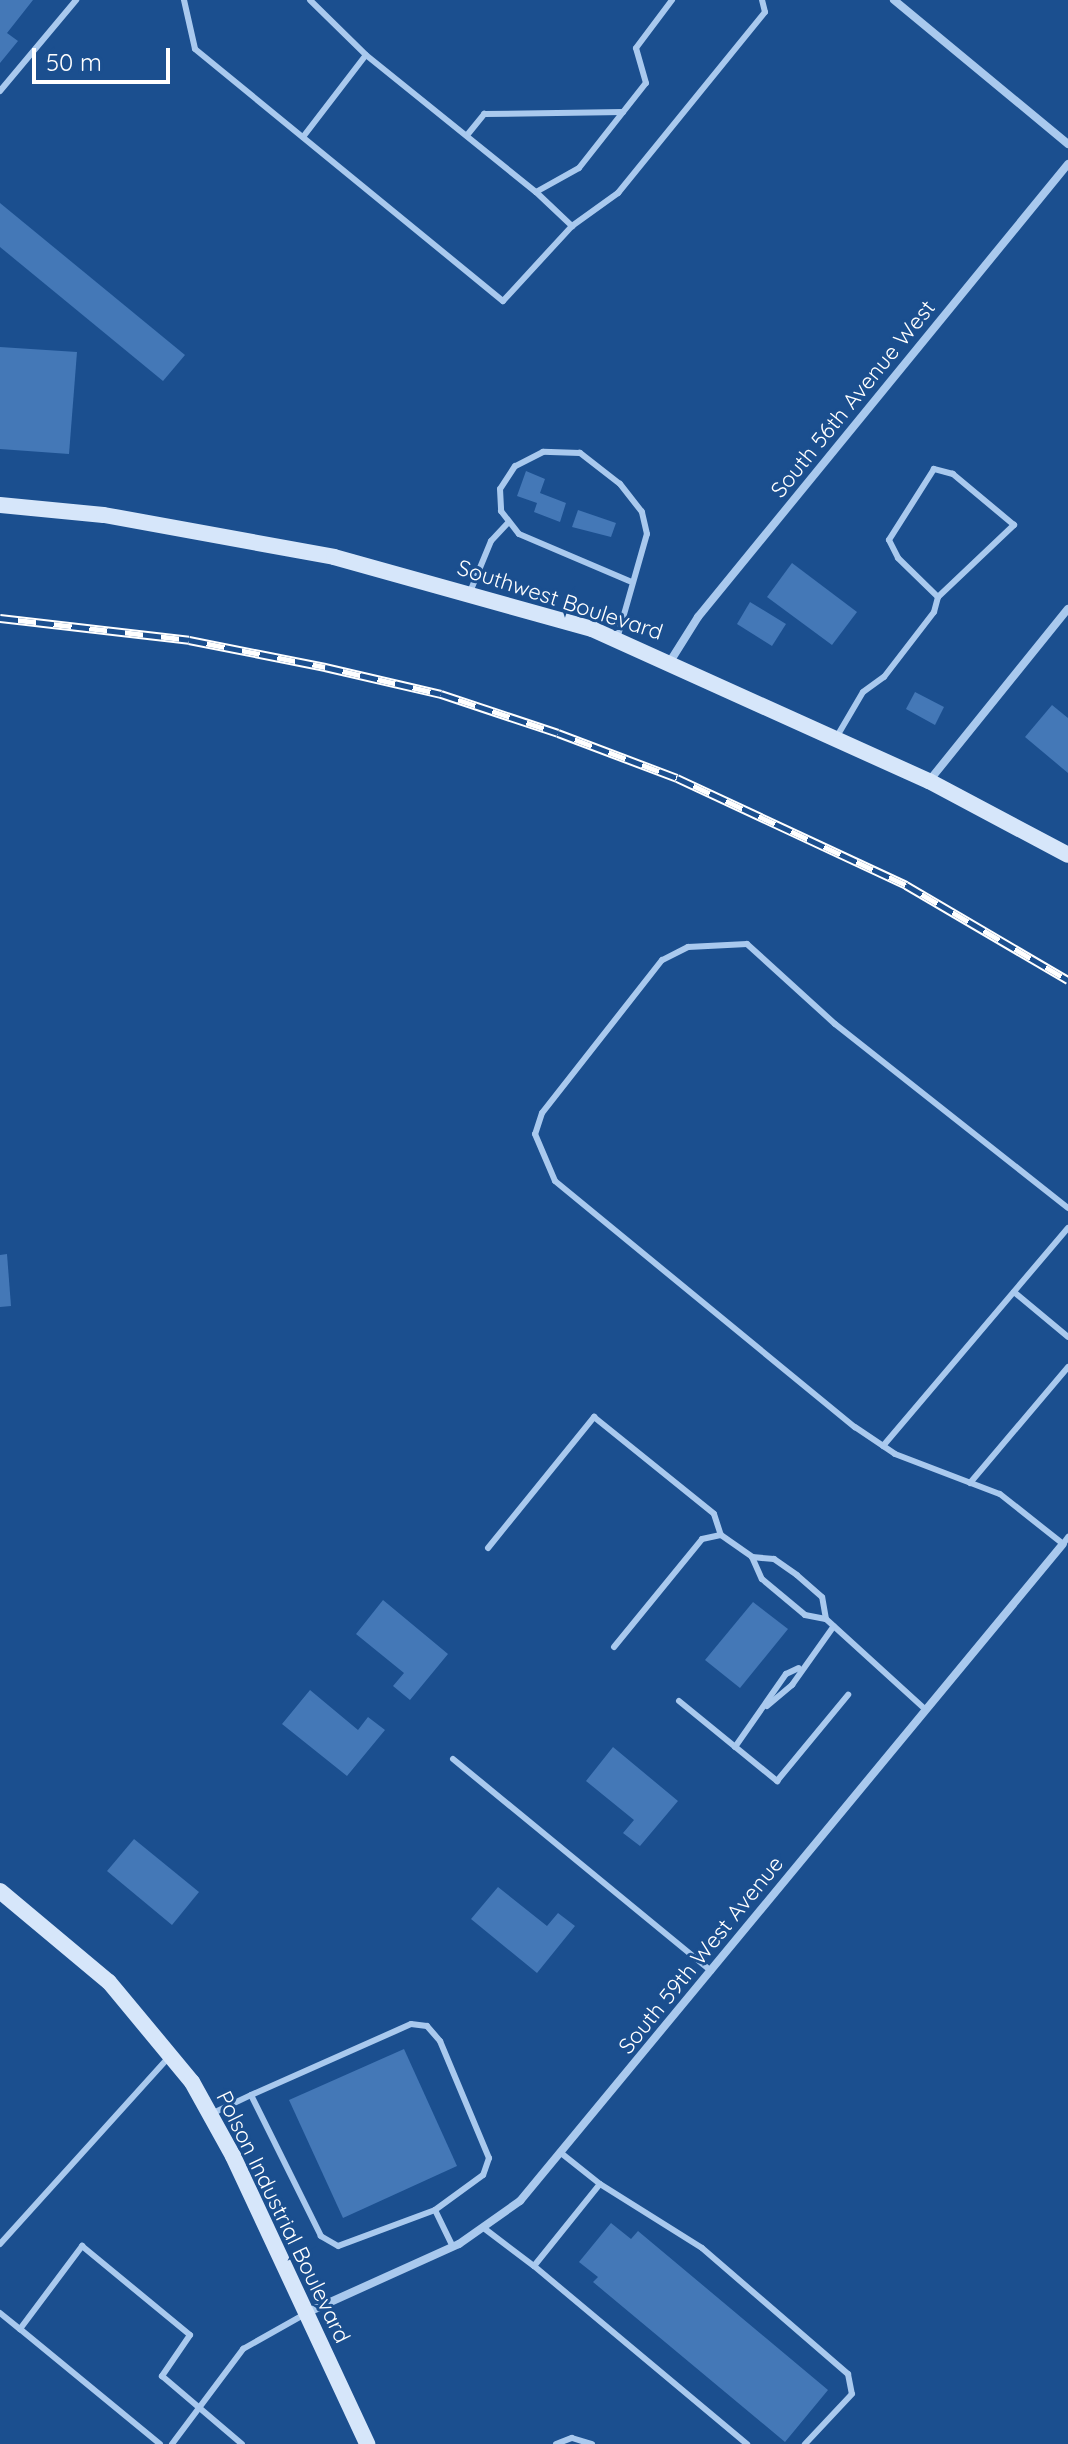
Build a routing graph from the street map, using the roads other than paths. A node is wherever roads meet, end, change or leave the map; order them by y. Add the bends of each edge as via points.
1 (76, 0) edge
2 (184, 0) edge
3 (310, 0) edge
4 (672, 0) edge
5 (762, 0) edge
6 (894, 0) edge
7 (366, 55) junction
8 (0, 91) edge
9 (623, 112) junction
10 (468, 134) junction
11 (303, 137) junction
12 (1068, 144) edge
13 (1068, 164) edge
14 (536, 192) junction
15 (572, 226) junction
16 (0, 505) edge
17 (509, 522) junction
18 (629, 581) junction
19 (470, 592) junction
20 (938, 597) junction
21 (1068, 609) edge
22 (617, 639) junction
23 (671, 660) junction
24 (836, 738) junction
25 (929, 781) junction
26 (1068, 855) edge
27 (1068, 1208) edge
28 (1068, 1228) edge
29 (1014, 1292) junction
30 (1068, 1337) edge
31 (1068, 1367) edge
32 (883, 1446) junction
33 (970, 1483) junction
34 (721, 1535) junction
35 (1065, 1541) edge
36 (488, 1548) dead end
37 (752, 1557) junction
38 (826, 1619) junction
39 (834, 1626) junction
40 (614, 1647) dead end
41 (799, 1668) junction
42 (848, 1695) dead end
43 (679, 1701) dead end
44 (767, 1706) junction
45 (926, 1710) junction
46 (735, 1747) junction
47 (453, 1759) dead end
48 (0, 1891) edge
49 (711, 1971) junction
50 (172, 2055) junction
51 (251, 2095) junction
52 (211, 2114) junction
53 (561, 2153) junction
54 (600, 2184) junction
55 (435, 2210) junction
56 (485, 2229) junction
57 (0, 2244) edge
58 (453, 2247) junction
59 (534, 2266) junction
60 (0, 2313) edge
61 (306, 2313) junction
62 (20, 2329) junction
63 (197, 2409) junction
64 (160, 2444) edge
65 (172, 2444) edge
66 (242, 2444) edge
67 (367, 2444) edge
68 (556, 2444) edge
69 (592, 2444) edge
70 (747, 2444) edge
71 (805, 2444) edge

1 - 8 lane
2 - 11 lane via 195,49
3 - 7 lane
4 - 9 lane via 636,48 646,83
5 - 15 lane via 765,12 618,193
6 - 12 street
7 - 10 lane
7 - 11 lane
9 - 10 lane via 484,114
9 - 14 lane via 579,168
10 - 14 lane
11 - 15 lane via 503,301
13 - 23 street, South 56th Avenue West via 707,606
14 - 15 lane
16 - 19 street, Southwest Boulevard via 223,534
17 - 18 lane via 532,542
17 - 18 lane via 501,511 500,489 515,466 552,450 580,453 620,484 642,512 647,534
17 - 19 lane via 491,541
18 - 22 lane
19 - 22 street, Southwest Boulevard
20 - 20 lane via 1014,525 953,474 934,469 889,540
20 - 24 lane via 920,632 863,692
21 - 25 street
22 - 23 street, Southwest Boulevard
23 - 24 street, Southwest Boulevard
24 - 25 street, Southwest Boulevard
25 - 26 street, Southwest Boulevard
27 - 32 lane via 835,1024 747,944 688,947 662,960 542,1113 535,1134 555,1181
28 - 29 lane
29 - 30 lane
29 - 32 lane
31 - 33 lane
32 - 33 lane
33 - 35 lane via 1000,1494
34 - 36 lane via 714,1514 594,1417
34 - 37 lane
34 - 40 lane via 702,1539
35 - 45 street, South 59th West Avenue
37 - 38 lane via 772,1588 805,1615
37 - 38 lane via 774,1559 797,1575 822,1597
38 - 39 lane
39 - 41 lane
39 - 45 lane
41 - 44 lane via 792,1685
41 - 44 lane via 786,1674
42 - 46 lane via 777,1781
43 - 46 lane
44 - 46 lane
45 - 49 street, South 59th West Avenue
47 - 49 lane
48 - 50 street, Polson Industrial Boulevard via 109,1982
49 - 53 street, South 59th West Avenue
50 - 52 street, Polson Industrial Boulevard
50 - 57 lane
51 - 52 lane
51 - 55 lane via 327,2241 346,2246
51 - 55 lane via 411,2024 427,2026 440,2041 489,2158 483,2175
52 - 61 street, Polson Industrial Boulevard
53 - 54 lane
53 - 56 street, South 59th West Avenue via 520,2201
54 - 59 lane
54 - 71 lane via 702,2248 848,2374 852,2394
55 - 58 lane
56 - 58 street, South 59th West Avenue
56 - 59 lane
58 - 61 street, South 59th West Avenue
59 - 70 lane
60 - 62 lane
61 - 63 lane via 243,2349
61 - 67 street, Polson Industrial Boulevard
62 - 63 lane via 82,2246 190,2335 162,2376
62 - 64 lane
63 - 65 lane
63 - 66 lane
68 - 69 lane via 572,2438

